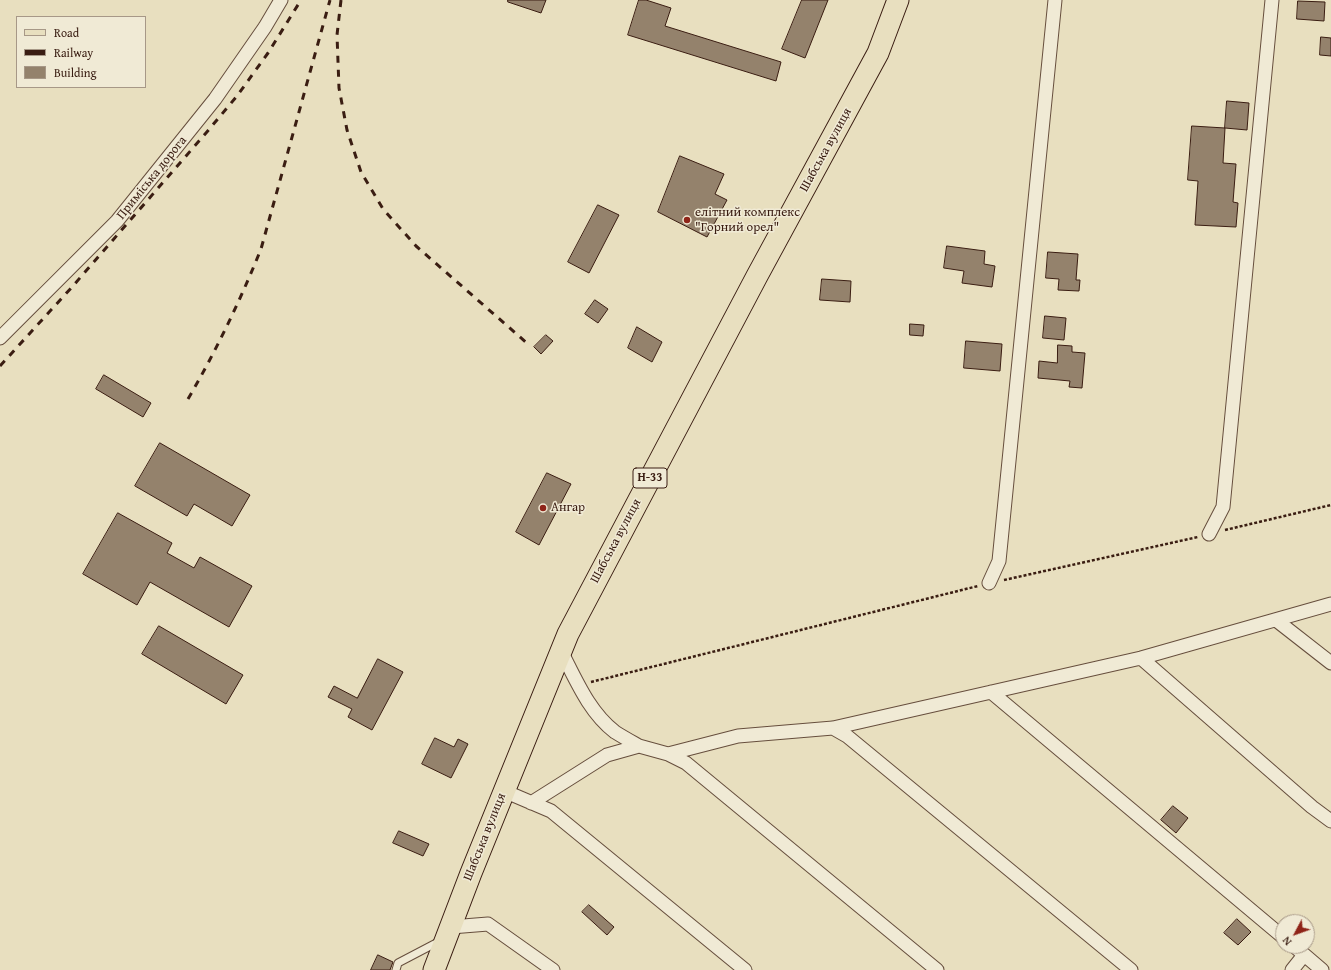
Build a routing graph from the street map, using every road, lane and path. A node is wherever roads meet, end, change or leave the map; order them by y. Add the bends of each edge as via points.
1 (281, 0) edge
2 (898, 0) edge
3 (1055, 0) edge
4 (1272, 0) edge
5 (0, 338) edge
6 (1331, 506) edge
7 (1209, 534) junction
8 (989, 584) junction
9 (1331, 604) edge
10 (1276, 620) junction
11 (561, 651) junction
12 (1141, 658) junction
13 (1331, 663) edge
14 (578, 685) junction
15 (991, 692) junction
16 (833, 728) junction
17 (639, 746) junction
18 (668, 754) junction
19 (504, 791) junction
20 (531, 803) junction
21 (1331, 821) edge
22 (1275, 930) edge
23 (449, 932) junction
24 (1304, 955) joint
25 (396, 970) edge
26 (434, 970) edge
27 (553, 970) edge
28 (745, 970) edge
29 (938, 970) edge
30 (1131, 970) edge
31 (1292, 970) edge
32 (1322, 970) edge

1 - 5 street, Приміська дорога via 215,99 117,221
2 - 11 main road, Шабська вулиця / Н-33 via 878,53 756,276
3 - 8 street via 999,561
4 - 7 street via 1223,507
6 - 7 path
7 - 8 path
8 - 14 path
9 - 10 street
10 - 12 street
10 - 13 street
11 - 14 street
11 - 19 main road, Шабська вулиця / Н-33
12 - 15 street
12 - 21 street
14 - 17 street via 600,718 616,732
15 - 16 street
15 - 22 street
16 - 18 street via 738,736
16 - 30 street via 847,736
17 - 18 street
17 - 20 street via 607,755
18 - 29 street via 686,763
19 - 20 street
19 - 23 main road, Шабська вулиця / Н-33
20 - 28 street via 551,811
23 - 25 lane via 398,963
23 - 26 main road, Шабська вулиця / Н-33
23 - 27 street via 488,924
24 - 31 street
24 - 32 street

